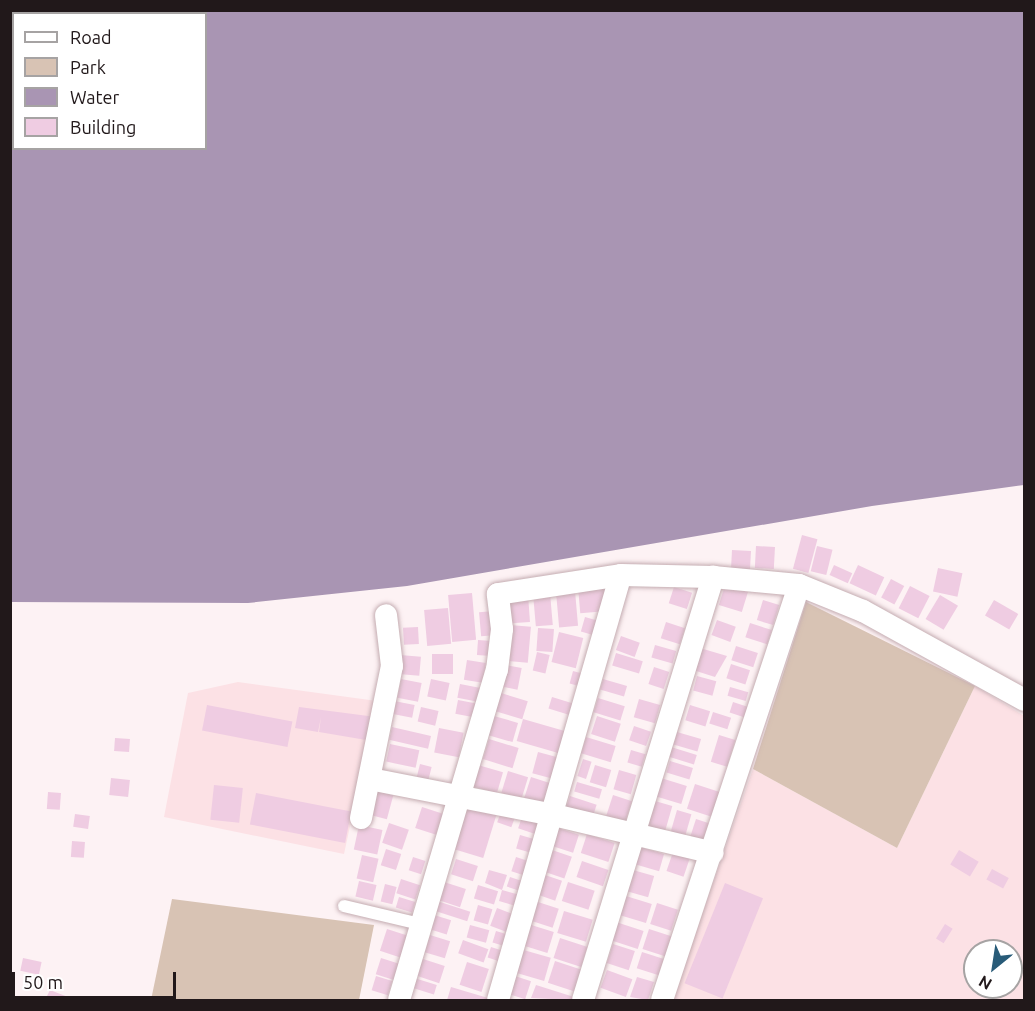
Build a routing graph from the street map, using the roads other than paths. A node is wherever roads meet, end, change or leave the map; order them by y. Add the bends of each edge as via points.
1 (621, 575) junction
2 (713, 577) junction
3 (799, 585) junction
4 (386, 615) dead end
5 (1024, 700) edge
6 (370, 779) junction
7 (458, 795) junction
8 (554, 815) junction
9 (361, 818) dead end
10 (632, 834) junction
11 (713, 853) junction
12 (344, 906) dead end
13 (420, 924) junction
14 (399, 1000) edge
15 (498, 1000) edge
16 (584, 1000) edge
17 (662, 1000) edge

1 - 2 street
1 - 7 street via 498,594 502,629 497,670
1 - 8 street
2 - 3 street
2 - 10 street
3 - 5 street via 863,611
3 - 11 street
4 - 6 street via 392,666
6 - 7 street
6 - 9 street
7 - 8 street
7 - 13 street
8 - 10 street
8 - 15 street
10 - 11 street
10 - 16 street
11 - 17 street
12 - 13 lane
13 - 14 street

